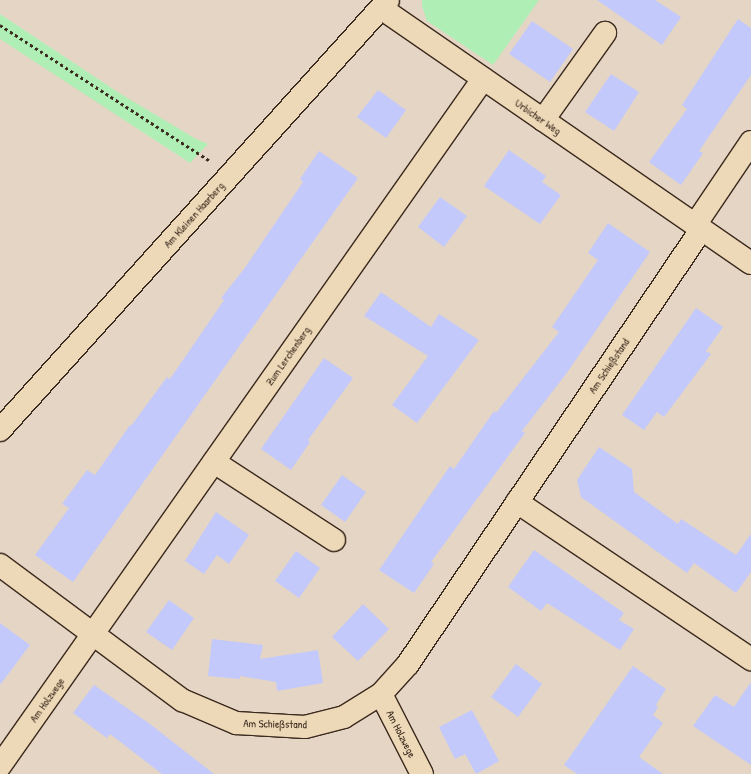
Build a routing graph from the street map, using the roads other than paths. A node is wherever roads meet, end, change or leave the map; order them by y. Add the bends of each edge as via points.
1 (384, 4) edge
2 (605, 33) dead end
3 (482, 79) junction
4 (543, 120) junction
5 (751, 142) edge
6 (698, 228) junction
7 (751, 263) edge
8 (0, 430) edge
9 (214, 462) junction
10 (517, 502) junction
11 (334, 540) dead end
12 (0, 565) edge
13 (93, 634) junction
14 (751, 659) edge
15 (381, 694) junction
16 (0, 766) edge
17 (422, 774) edge

1 - 3 street, Urbicher Weg
1 - 8 street, Am Kleinen Haarberg
2 - 4 street
3 - 4 street, Urbicher Weg
3 - 9 street, Zum Lerchenberg
4 - 6 street, Urbicher Weg
5 - 6 street
6 - 7 street, Urbicher Weg
6 - 10 street, Am Schießstand
9 - 11 street
9 - 13 street, Zum Lerchenberg
10 - 14 street
10 - 15 street, Am Schießstand via 408,664
12 - 13 street, Am Schießstand
13 - 15 street, Am Schießstand via 182,700 236,723 305,727 344,717
13 - 16 street, Am Holzwege
15 - 17 street, Am Holzwege

